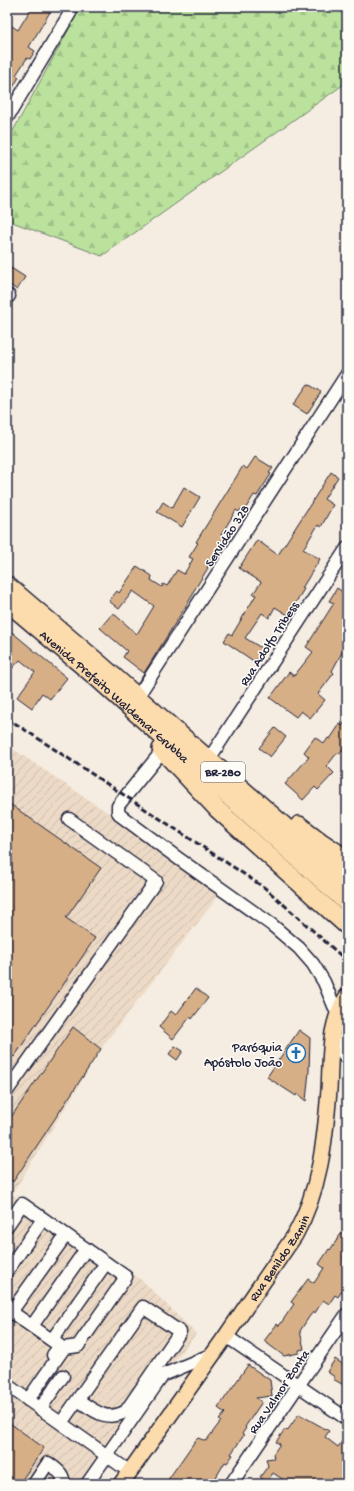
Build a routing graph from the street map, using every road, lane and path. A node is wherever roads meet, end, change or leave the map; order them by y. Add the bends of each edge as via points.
1 (70, 12) dead end
2 (7, 118) edge
3 (347, 374) edge
4 (347, 548) edge
5 (7, 585) edge
6 (7, 602) edge
7 (100, 664) junction
8 (140, 693) junction
9 (119, 698) junction
10 (162, 750) junction
11 (213, 753) junction
12 (69, 819) dead end
13 (347, 859) edge
14 (347, 881) edge
15 (347, 903) edge
16 (347, 926) edge
17 (347, 996) edge
18 (337, 1013) junction
19 (332, 1032) junction
20 (347, 1059) edge
21 (11, 1078) edge
22 (7, 1091) edge
23 (44, 1220) junction
24 (7, 1226) edge
25 (66, 1235) junction
26 (86, 1249) junction
27 (106, 1263) junction
28 (7, 1271) edge
29 (9, 1310) edge
30 (347, 1314) edge
31 (32, 1326) junction
32 (226, 1336) junction
33 (52, 1340) junction
34 (214, 1354) junction
35 (63, 1376) dead end
36 (7, 1385) edge
37 (299, 1386) junction
38 (26, 1399) junction
39 (78, 1400) junction
40 (40, 1408) junction
41 (347, 1419) edge
42 (61, 1423) junction
43 (107, 1455) junction
44 (130, 1472) junction
45 (34, 1484) edge
46 (63, 1484) edge
47 (87, 1484) edge
48 (121, 1484) edge
49 (231, 1484) edge

1 - 2 street
3 - 8 street, Servidão 328
4 - 11 street, Rua Adolfo Tribess
5 - 7 highway, Avenida Prefeito Waldemar Grubba / BR-280
6 - 9 highway, Avenida Prefeito Waldemar Grubba / BR-280
7 - 8 highway
7 - 14 highway, Avenida Prefeito Waldemar Grubba / BR-280
8 - 11 highway
9 - 10 highway
9 - 15 highway, Avenida Prefeito Waldemar Grubba / BR-280
10 - 16 highway via 217,809
10 - 18 street via 118,806 118,812 272,925 299,948 324,982
11 - 13 highway via 277,807
12 - 21 street via 156,881
17 - 18 main road, Rua Benildo Zamin
18 - 19 main road, Rua Benildo Zamin
19 - 20 street
19 - 32 main road, Rua Benildo Zamin via 326,1130 315,1188 295,1235
21 - 22 street
23 - 24 street via 22,1204
23 - 25 street
23 - 28 street
25 - 26 street
25 - 29 street
26 - 27 street
26 - 31 street
27 - 33 street
27 - 38 street via 126,1278 78,1346 64,1348
29 - 31 street
30 - 37 street, Rua Valmor Zonta
31 - 33 street
32 - 34 main road, Rua Benildo Zamin
32 - 37 street
33 - 38 street via 60,1346
34 - 43 street via 163,1375
34 - 44 main road, Rua Benildo Zamin
35 - 40 street
36 - 38 street
37 - 41 street
37 - 49 street, Rua Valmor Zonta
38 - 40 street
39 - 39 street via 143,1307 180,1332 126,1411 116,1416 104,1416
39 - 42 street
40 - 42 street
42 - 43 street
43 - 44 street
43 - 47 street
44 - 48 main road, Rua Benildo Zamin
45 - 46 street via 48,1464 61,1474

